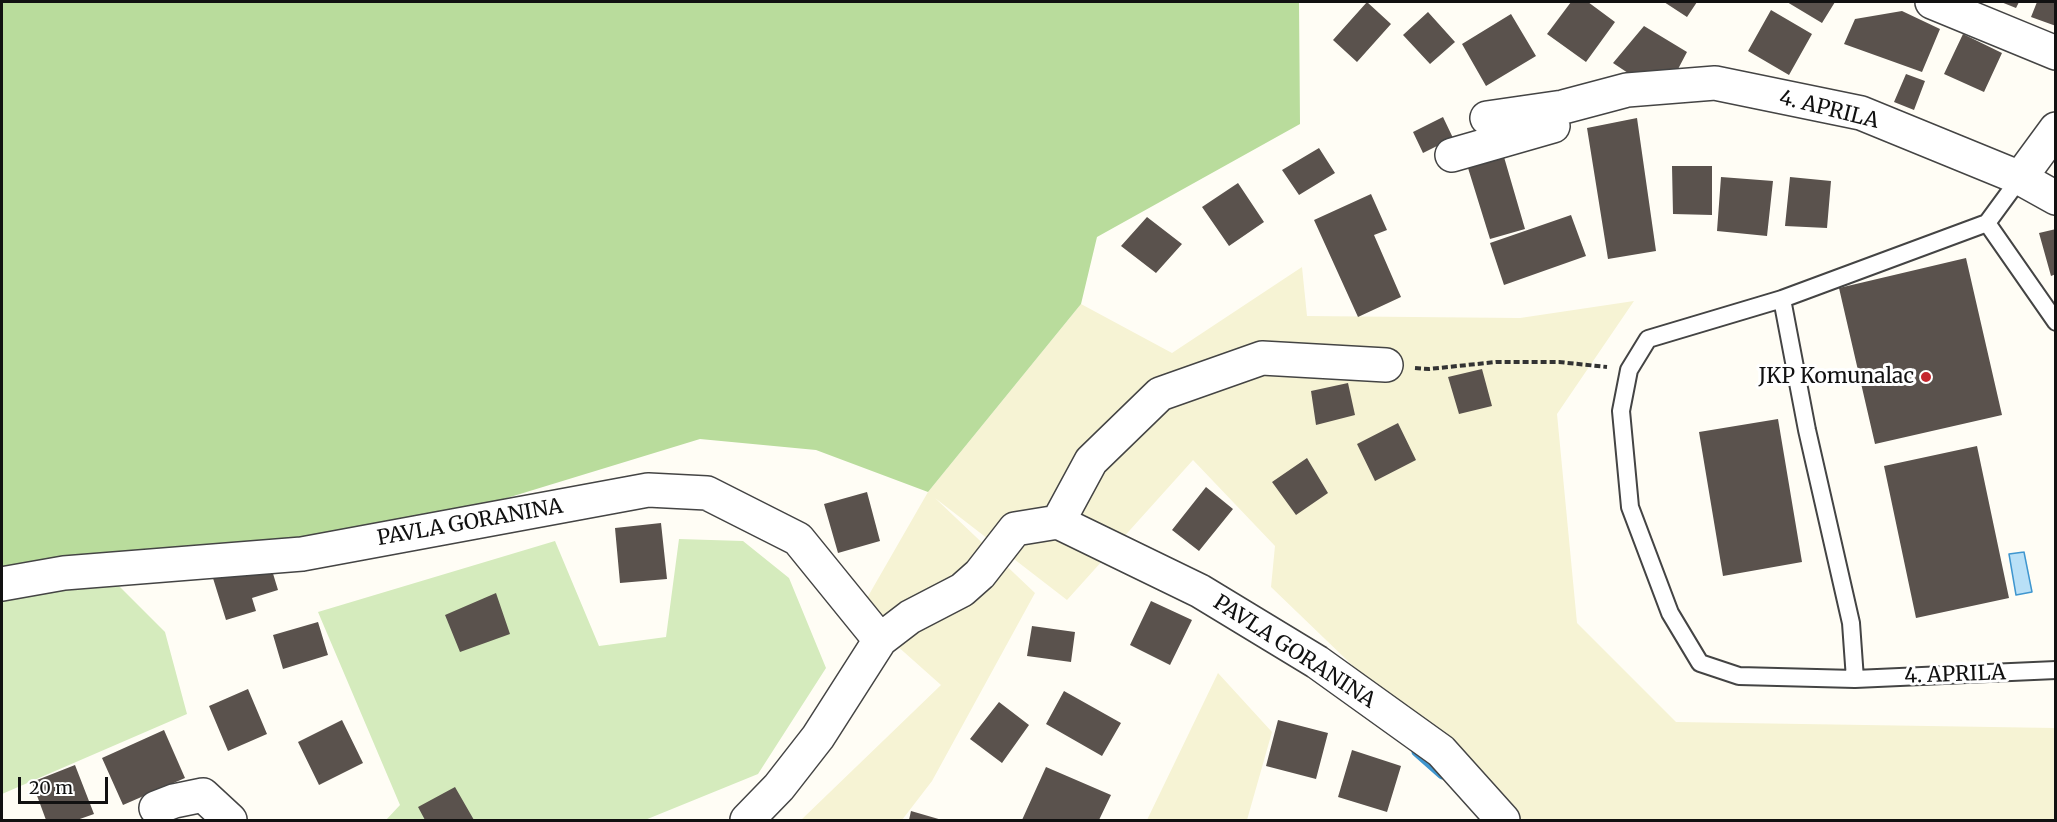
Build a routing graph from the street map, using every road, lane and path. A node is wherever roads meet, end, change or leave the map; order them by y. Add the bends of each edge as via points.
1 (1932, 2) edge
2 (2055, 53) edge
3 (1665, 88) junction
4 (1487, 118) dead end
5 (2055, 129) edge
6 (1452, 155) dead end
7 (2020, 178) junction
8 (2055, 198) edge
9 (1987, 224) junction
10 (1782, 299) junction
11 (2055, 322) edge
12 (1386, 365) joint
13 (1629, 370) junction
14 (1058, 522) junction
15 (2, 584) edge
16 (880, 640) junction
17 (2055, 670) edge
18 (1855, 679) junction
19 (156, 808) dead end
20 (230, 820) edge
21 (747, 820) edge
22 (1503, 820) edge

1 - 2 street
3 - 4 street, 4. APRILA via 1627,90 1563,107
3 - 6 street via 1663,106 1625,107
3 - 7 street, 4. APRILA via 1715,83 1861,113
5 - 7 street
7 - 8 street, 4. APRILA
7 - 9 lane
9 - 10 lane
9 - 11 lane
10 - 13 lane via 1648,339
10 - 18 lane via 1851,623
12 - 13 path via 1429,369 1496,362 1559,362
12 - 14 street via 1262,358 1160,394 1091,461
13 - 18 lane, 4. APRILA via 1621,411 1630,507 1670,613 1700,663 1739,676
14 - 16 street via 1015,529 980,574 962,590 910,617
14 - 22 street, PAVLA GORANINA via 1200,591 1317,662 1441,751
15 - 16 street, PAVLA GORANINA via 64,573 302,554 648,490 707,493 798,538
16 - 21 street via 818,737
17 - 18 lane, 4. APRILA
19 - 20 street via 203,795

